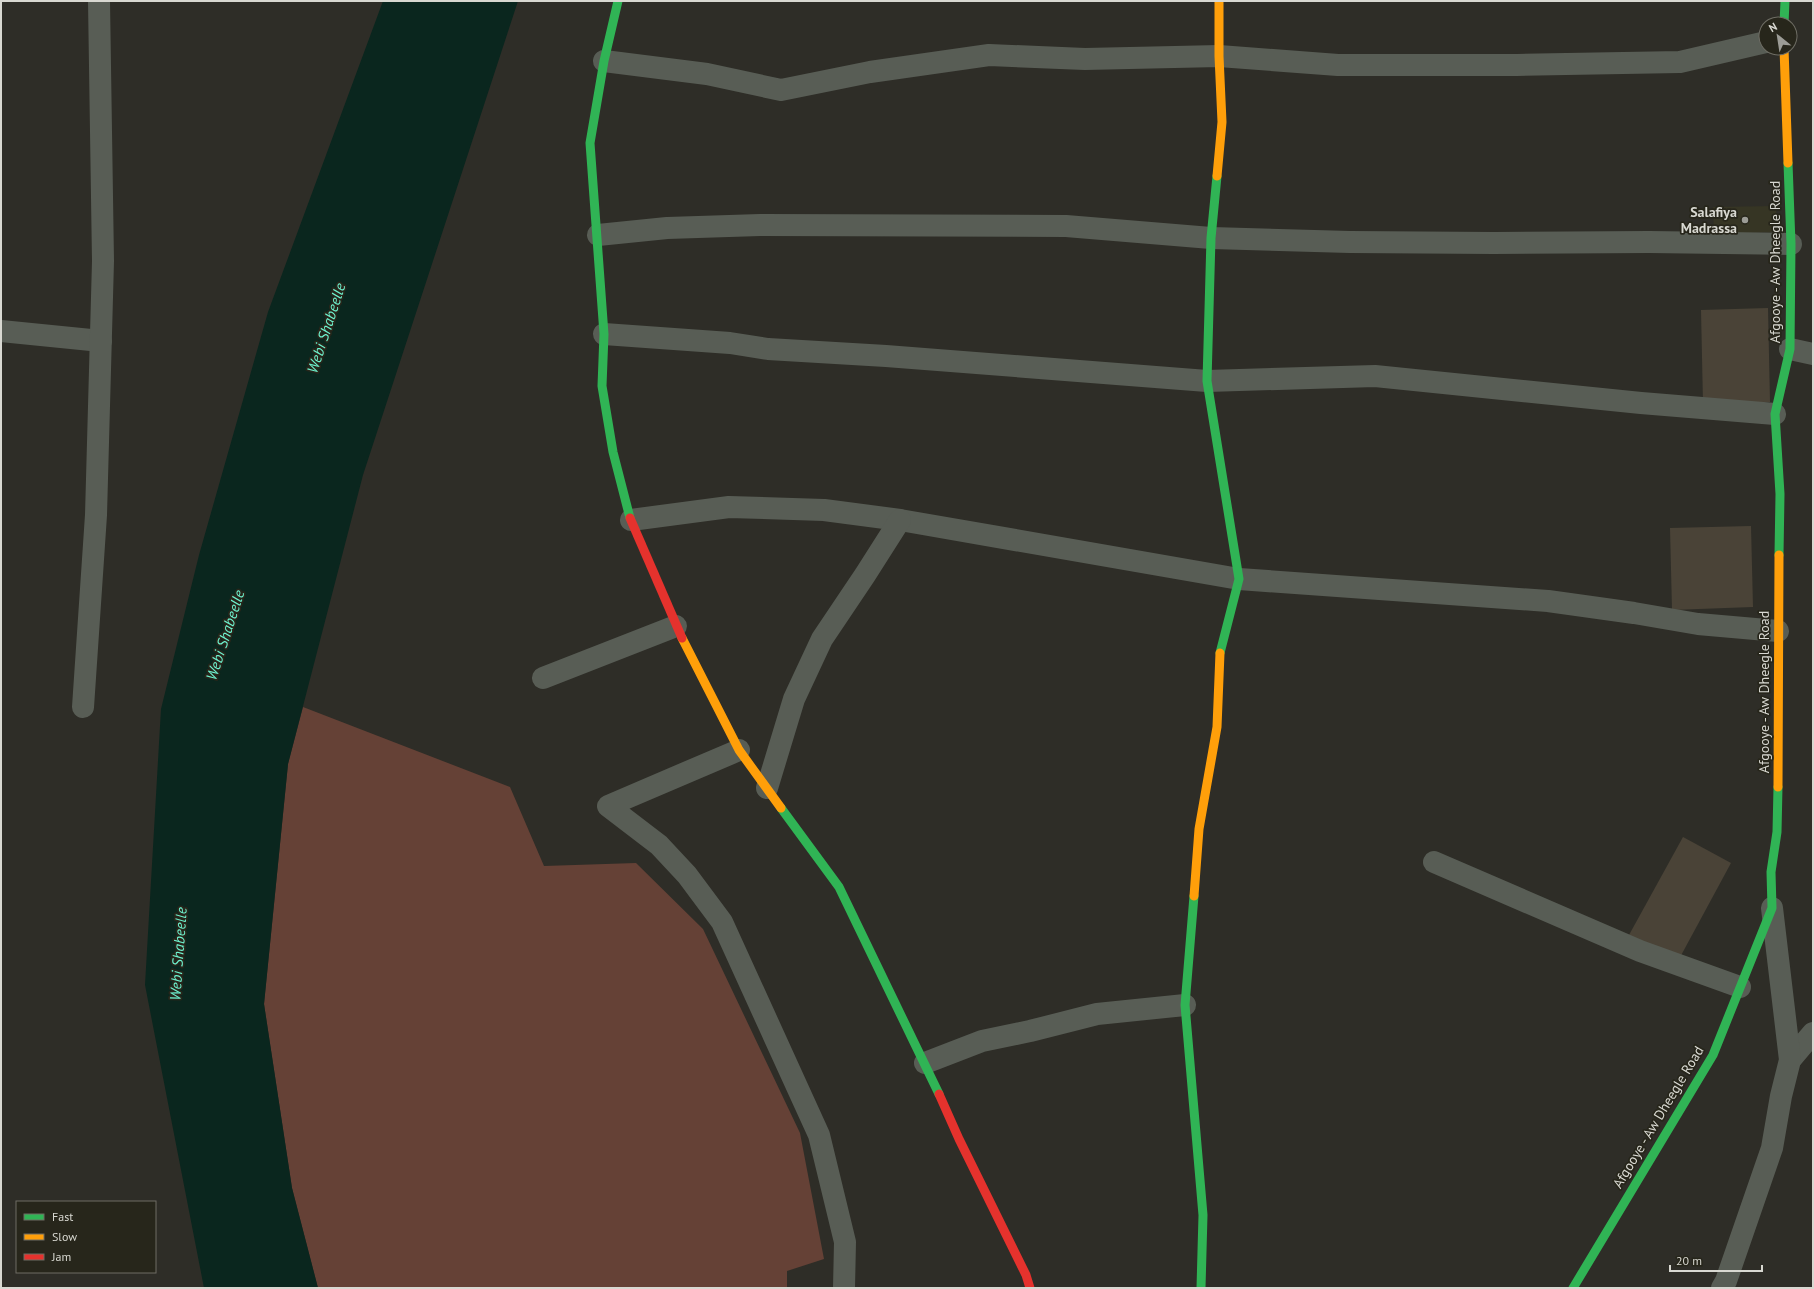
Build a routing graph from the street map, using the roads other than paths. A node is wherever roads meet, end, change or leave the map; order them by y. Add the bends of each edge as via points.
1 (99, 1) edge
2 (618, 1) edge
3 (1219, 1) edge
4 (1785, 1) edge
5 (1784, 16) edge
6 (1758, 44) edge
7 (1219, 56) junction
8 (1784, 56) edge
9 (604, 61) junction
10 (598, 234) junction
11 (1211, 238) junction
12 (1791, 244) junction
13 (1, 331) edge
14 (604, 334) junction
15 (101, 341) junction
16 (1790, 349) junction
17 (1813, 354) edge
18 (1207, 381) junction
19 (1775, 414) junction
20 (631, 520) junction
21 (900, 520) junction
22 (1238, 580) junction
23 (676, 626) junction
24 (1778, 631) junction
25 (543, 678) dead end
26 (83, 707) dead end
27 (739, 750) junction
28 (767, 788) junction
29 (1434, 862) dead end
30 (1772, 908) junction
31 (1740, 987) junction
32 (1185, 1005) junction
33 (1813, 1033) edge
34 (1790, 1060) junction
35 (925, 1063) junction
36 (844, 1288) edge
37 (1030, 1288) edge
38 (1201, 1288) edge
39 (1574, 1288) edge
40 (1722, 1288) edge

1 - 15 street via 103,261
2 - 9 street
3 - 7 street
4 - 5 street
6 - 7 street via 1680,62 1338,65
7 - 9 street via 1085,59 989,55 870,72 781,90 707,74
7 - 11 street via 1222,122
8 - 12 street, Afgooye - Aw Dheegle Road
9 - 10 street via 590,143
10 - 11 street via 667,228 760,225 1066,226
10 - 14 street
11 - 12 street via 1464,243
11 - 18 street
12 - 16 street, Afgooye - Aw Dheegle Road
13 - 15 street
14 - 18 street via 730,343 768,349
14 - 20 street via 602,386 613,452
15 - 26 street via 96,515
16 - 17 street
16 - 19 street, Afgooye - Aw Dheegle Road
18 - 19 street via 1375,376
18 - 22 street
19 - 24 street, Afgooye - Aw Dheegle Road via 1780,494
20 - 21 street via 729,507 824,510
20 - 23 street
21 - 22 street
21 - 28 street via 822,639 794,699
22 - 24 street via 1548,601 1698,624
22 - 32 street via 1219,658 1217,727 1199,829
23 - 25 street
23 - 27 street
24 - 30 street, Afgooye - Aw Dheegle Road via 1777,832 1771,872
27 - 28 street
27 - 36 street via 608,806 659,845 687,875 722,922 819,1135 845,1242
28 - 35 street via 839,887
29 - 31 street via 1640,951
30 - 31 street, Afgooye - Aw Dheegle Road
30 - 34 street
31 - 39 street, Afgooye - Aw Dheegle Road via 1713,1055
32 - 35 street via 1097,1014 982,1041
32 - 38 street via 1203,1215
33 - 34 street
34 - 40 street via 1772,1148
35 - 37 street

